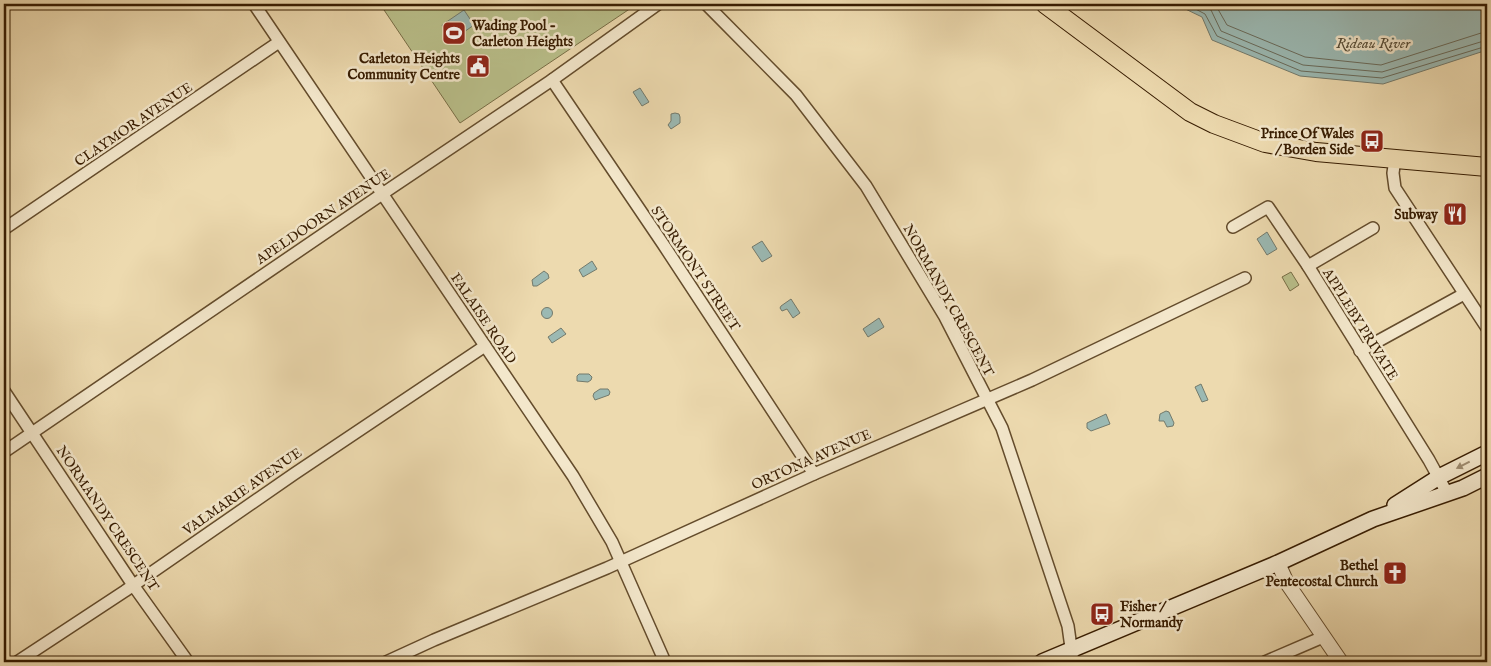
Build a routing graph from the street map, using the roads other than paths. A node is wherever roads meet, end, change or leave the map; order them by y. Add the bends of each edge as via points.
1 (254, 4) edge
2 (658, 4) edge
3 (706, 4) edge
4 (1045, 4) edge
5 (279, 42) junction
6 (552, 80) junction
7 (1395, 159) junction
8 (1487, 167) edge
9 (383, 193) junction
10 (1232, 227) dead end
11 (1373, 228) dead end
12 (4, 229) edge
13 (1308, 266) junction
14 (1245, 278) dead end
15 (1464, 294) junction
16 (1487, 328) edge
17 (485, 346) junction
18 (1360, 351) junction
19 (4, 391) edge
20 (986, 398) junction
21 (32, 433) junction
22 (4, 452) edge
23 (1487, 453) edge
24 (814, 474) junction
25 (1487, 476) edge
26 (1439, 477) junction
27 (1447, 493) junction
28 (1373, 519) junction
29 (621, 562) junction
30 (1278, 564) junction
31 (133, 585) junction
32 (1323, 637) junction
33 (1072, 656) edge
34 (17, 662) edge
35 (188, 662) edge
36 (386, 662) edge
37 (665, 662) edge
38 (1042, 662) edge
39 (1265, 662) edge
40 (1341, 662) edge

1 - 5 street, FALAISE ROAD
2 - 6 street, APELDOORN AVENUE
3 - 20 street, NORMANDY CRESCENT via 796,95 866,186 945,318
4 - 7 main road via 1190,112 1214,124 1265,143 1316,152
5 - 9 street, FALAISE ROAD
5 - 12 street, CLAYMOR AVENUE
6 - 9 street, APELDOORN AVENUE
6 - 24 street, STORMONT STREET
7 - 8 main road
7 - 15 street via 1396,188
9 - 17 street, FALAISE ROAD
9 - 21 street, APELDOORN AVENUE
10 - 13 street, APPLEBY PRIVATE via 1268,207
11 - 13 street
13 - 18 street, APPLEBY PRIVATE
14 - 20 street, ORTONA AVENUE via 1032,380
15 - 16 street
15 - 18 street
17 - 29 street, FALAISE ROAD via 573,476
17 - 31 street, VALMARIE AVENUE
18 - 26 street, APPLEBY PRIVATE
19 - 21 street, NORMANDY CRESCENT
20 - 24 street, ORTONA AVENUE
20 - 33 street, NORMANDY CRESCENT via 1002,428 1068,626
21 - 22 street, APELDOORN AVENUE
21 - 31 street, NORMANDY CRESCENT
23 -> 26 main road
24 - 29 street, ORTONA AVENUE
25 - 27 main road
26 - 27 street, APPLEBY PRIVATE
26 - 28 main road
27 - 28 main road
28 - 30 main road
29 - 36 street, ORTONA AVENUE
29 - 37 street, FALAISE ROAD
30 - 32 street
30 - 33 main road
31 - 34 street, VALMARIE AVENUE
31 - 35 street, NORMANDY CRESCENT
32 - 39 street
32 - 40 street
33 - 38 main road

